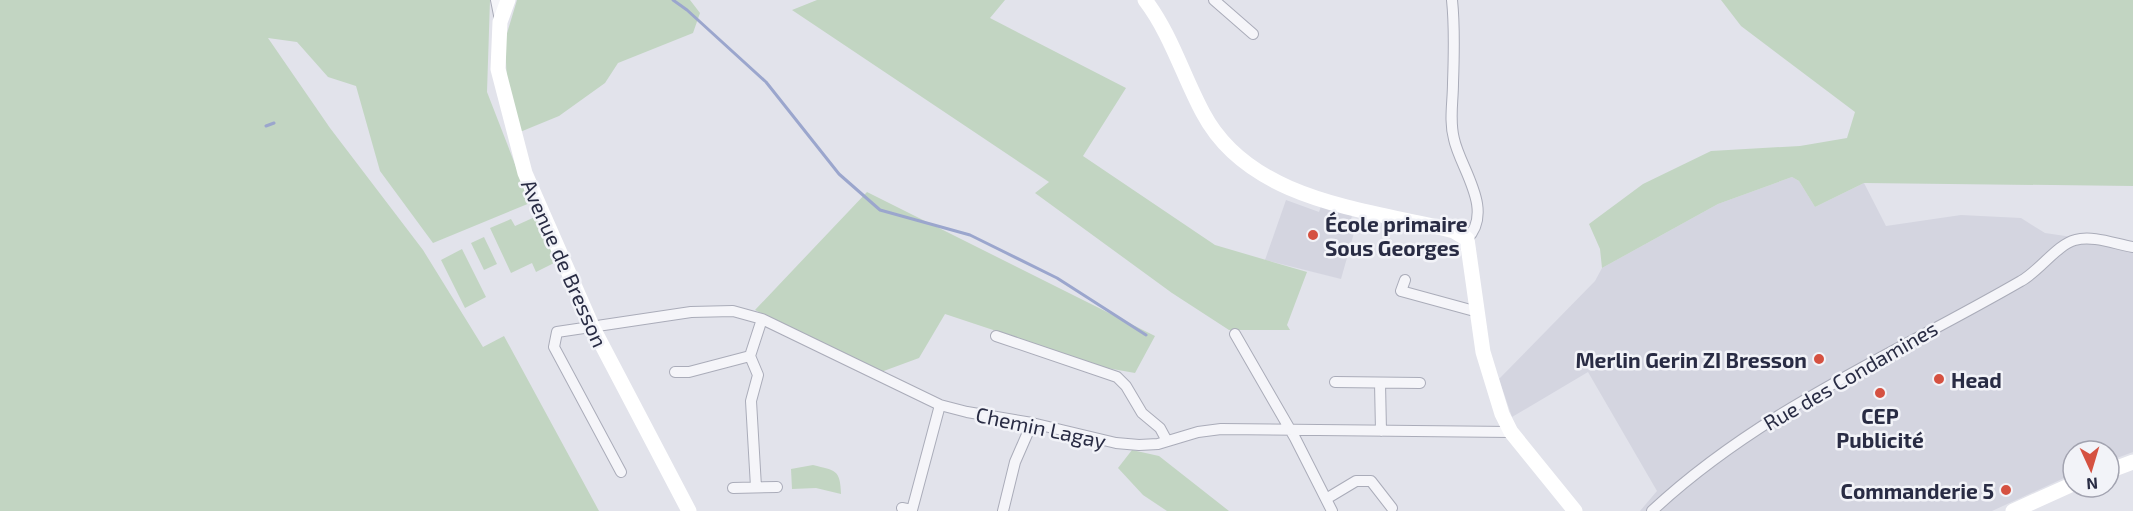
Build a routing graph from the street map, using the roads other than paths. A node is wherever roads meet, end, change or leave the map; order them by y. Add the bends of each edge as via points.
1 (496, 0) edge
2 (508, 0) edge
3 (1145, 0) edge
4 (1214, 0) edge
5 (1452, 0) edge
6 (500, 22) junction
7 (1253, 34) dead end
8 (1467, 238) junction
9 (2133, 247) edge
10 (1405, 279) dead end
11 (1478, 312) junction
12 (762, 319) junction
13 (593, 328) junction
14 (1235, 334) dead end
15 (996, 336) dead end
16 (750, 356) junction
17 (675, 372) dead end
18 (1335, 382) dead end
19 (1380, 383) junction
20 (1420, 383) dead end
21 (939, 405) junction
22 (1502, 414) junction
23 (1032, 423) junction
24 (1289, 430) junction
25 (1381, 431) junction
26 (1481, 432) junction
27 (1511, 432) junction
28 (1167, 441) junction
29 (621, 472) dead end
30 (756, 487) junction
31 (777, 487) dead end
32 (733, 488) dead end
33 (2061, 489) edge
34 (1326, 499) junction
35 (902, 508) dead end
36 (1392, 508) dead end
37 (1006, 510) edge
38 (689, 511) edge
39 (1332, 511) edge
40 (1575, 511) edge
41 (1652, 511) edge
42 (2013, 511) edge

1 - 6 street
2 - 6 street, Avenue de Bresson
3 - 8 street via 1159,18 1203,113 1237,157 1272,180 1302,193 1454,231
4 - 7 street
5 - 8 street via 1455,29 1451,125 1477,202 1474,232
6 - 13 street, Avenue de Bresson via 498,69 518,153
8 - 11 street
9 - 41 street, Rue des Condamines via 2089,238 2073,240 2024,280 1747,434 1692,474
10 - 11 street via 1401,291
11 - 22 street via 1483,352
12 - 13 street, Chemin Lagay via 733,311 691,312
12 - 16 street
12 - 21 street, Chemin Lagay
13 - 29 street, Chemin Lagay via 557,333 554,347
13 - 38 street, Avenue de Bresson
14 - 24 street
15 - 28 street via 1118,377
16 - 17 street
16 - 30 street via 758,375 751,401
18 - 19 street
19 - 20 street
19 - 25 street
21 - 23 street, Chemin Lagay
21 - 35 street via 912,510
22 - 26 street
22 - 27 street
23 - 28 street, Chemin Lagay via 1116,443
23 - 37 street via 1015,462
24 - 25 street, Chemin Lagay
24 - 28 street, Chemin Lagay via 1221,429
24 - 34 street
25 - 26 street, Chemin Lagay
26 - 27 street, Chemin Lagay
27 - 40 street
30 - 31 street
30 - 32 street
33 - 42 street
34 - 36 street via 1356,481 1371,481
34 - 39 street

